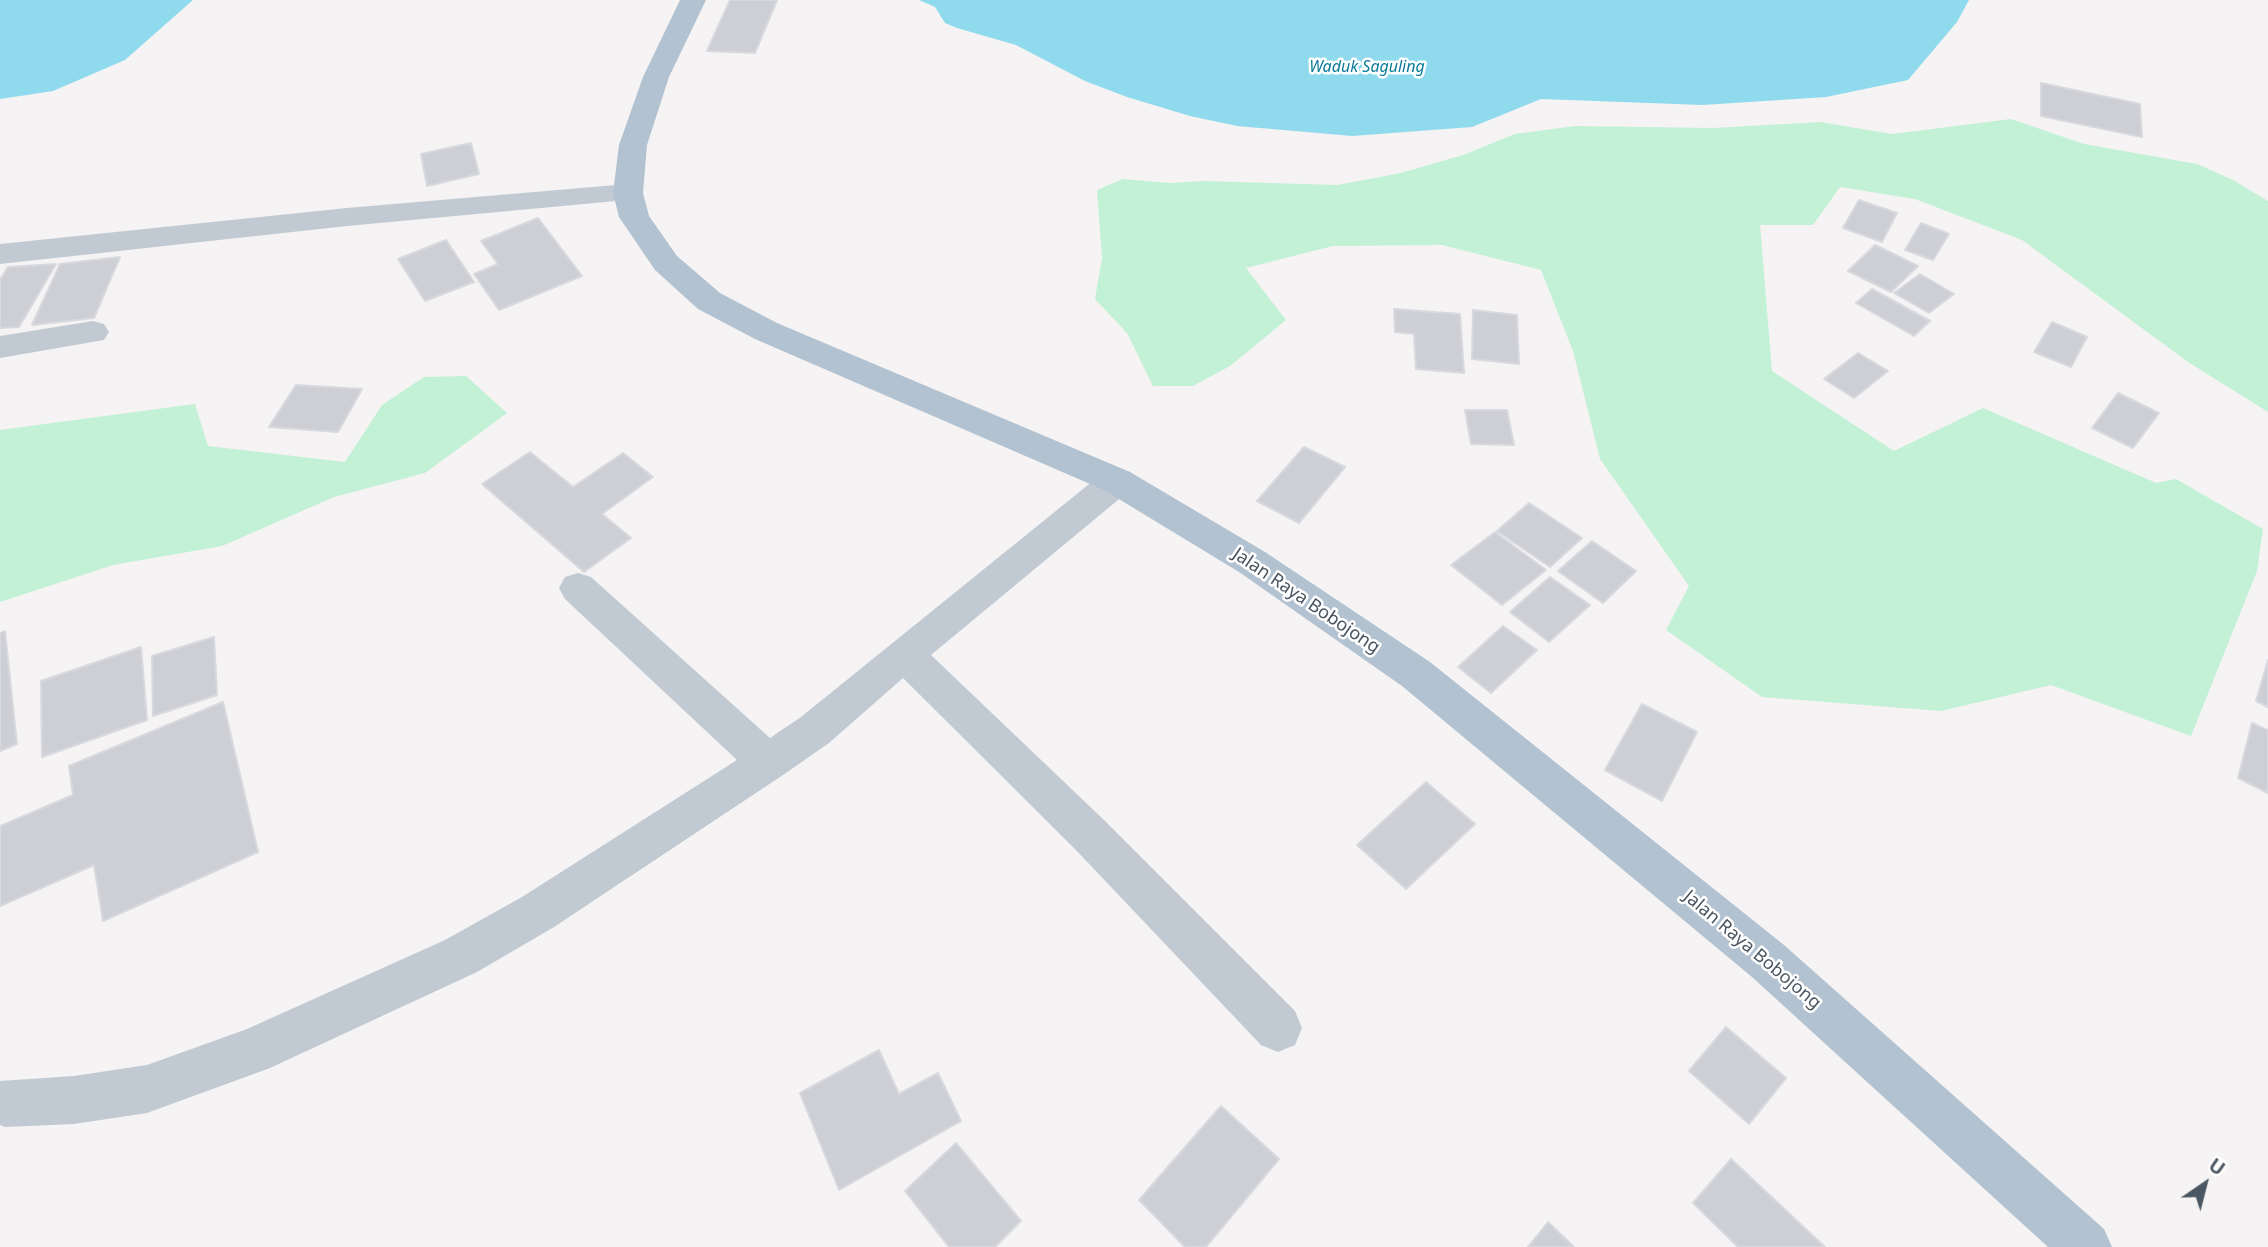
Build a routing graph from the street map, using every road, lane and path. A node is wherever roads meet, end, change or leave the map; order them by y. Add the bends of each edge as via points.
1 (693, 0) edge
2 (628, 193) junction
3 (0, 254) edge
4 (93, 332) dead end
5 (0, 347) edge
6 (1117, 481) junction
7 (578, 588) dead end
8 (904, 654) junction
9 (768, 762) junction
10 (1278, 1028) dead end
11 (5, 1103) dead end
12 (2086, 1247) edge

1 - 2 main road, Jalan Raya Bobojong via 656,77 633,145
2 - 3 street
2 - 6 main road, Jalan Raya Bobojong via 634,216 666,263 709,301 766,331
4 - 5 street
6 - 8 street
6 - 12 main road, Jalan Raya Bobojong via 1252,562 1416,674 1769,961
7 - 9 street
8 - 9 street via 815,730
8 - 10 street via 1089,834
9 - 11 street via 461,957 253,1051 146,1089 74,1100

